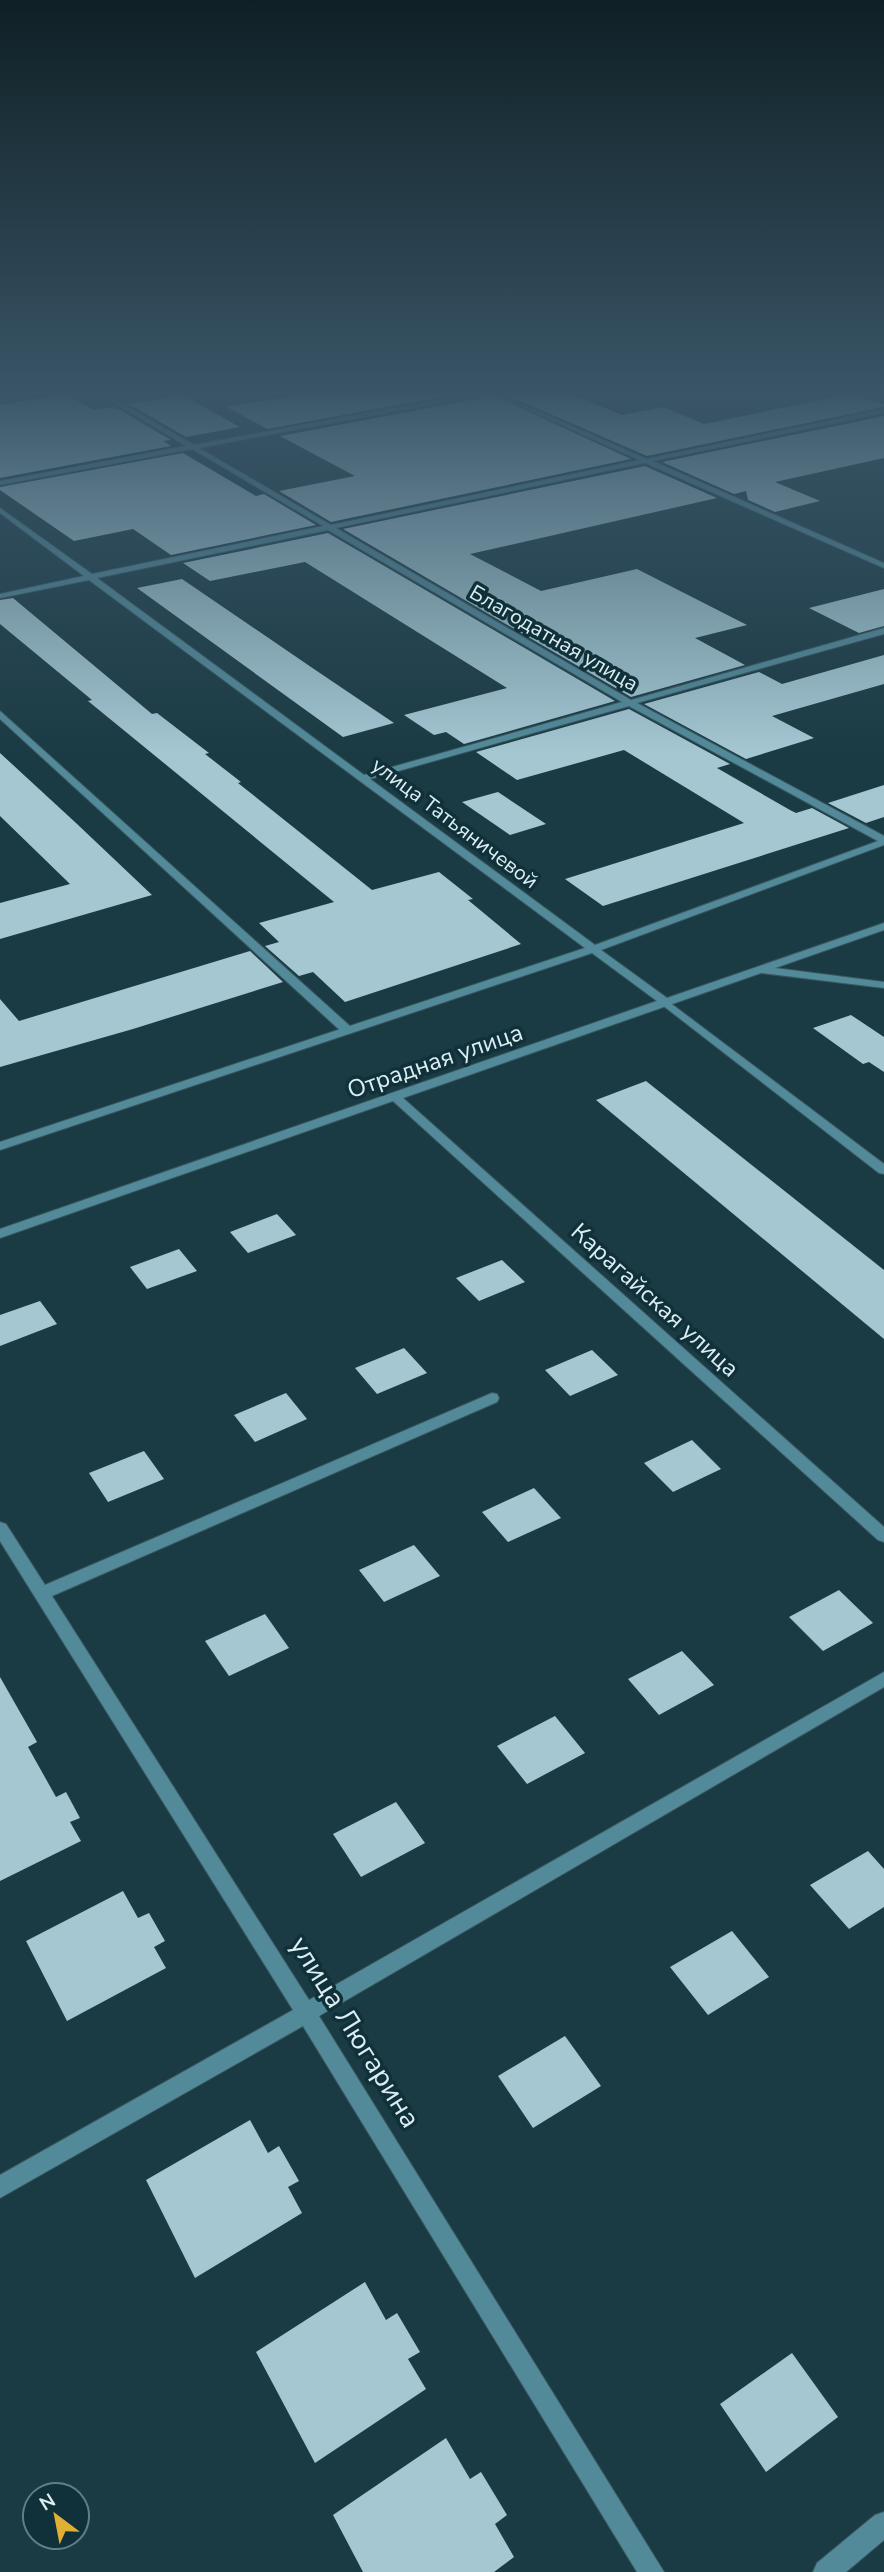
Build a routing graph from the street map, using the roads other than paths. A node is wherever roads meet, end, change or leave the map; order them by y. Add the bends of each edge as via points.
1 (6, 514) edge
2 (306, 514) edge
3 (389, 514) edge
4 (767, 514) edge
5 (328, 527) junction
6 (884, 566) edge
7 (93, 578) junction
8 (0, 596) edge
9 (884, 631) edge
10 (632, 704) junction
11 (0, 714) edge
12 (363, 778) junction
13 (884, 841) edge
14 (884, 926) edge
15 (593, 949) junction
16 (759, 970) junction
17 (884, 985) edge
18 (665, 1002) junction
19 (347, 1030) junction
20 (395, 1097) junction
21 (0, 1146) edge
22 (884, 1170) edge
23 (0, 1234) edge
24 (492, 1398) dead end
25 (0, 1528) edge
26 (884, 1536) edge
27 (42, 1593) junction
28 (884, 1679) edge
29 (306, 2013) junction
30 (0, 2187) edge
31 (884, 2524) edge
32 (651, 2572) edge
33 (826, 2572) edge

1 - 7 street, улица Татьяничевой
2 - 5 street, Благодатная улица
3 - 5 street
4 - 6 street
5 - 7 street
5 - 10 street, Благодатная улица
7 - 8 street
7 - 12 street, улица Татьяничевой
9 - 10 street
10 - 12 street
10 - 13 street, Благодатная улица
11 - 19 street
12 - 15 street, улица Татьяничевой
13 - 15 street
14 - 16 street, Отрадная улица
15 - 18 street, улица Татьяничевой
15 - 19 street
16 - 17 street
16 - 18 street, Отрадная улица
18 - 20 street, Отрадная улица
18 - 22 street, улица Татьяничевой
19 - 21 street
20 - 23 street, Отрадная улица
20 - 26 street, Карагайская улица
24 - 27 street
25 - 27 street, улица Люгарина
27 - 29 street, улица Люгарина
28 - 29 street
29 - 30 street
29 - 32 street, улица Люгарина
31 - 33 street

